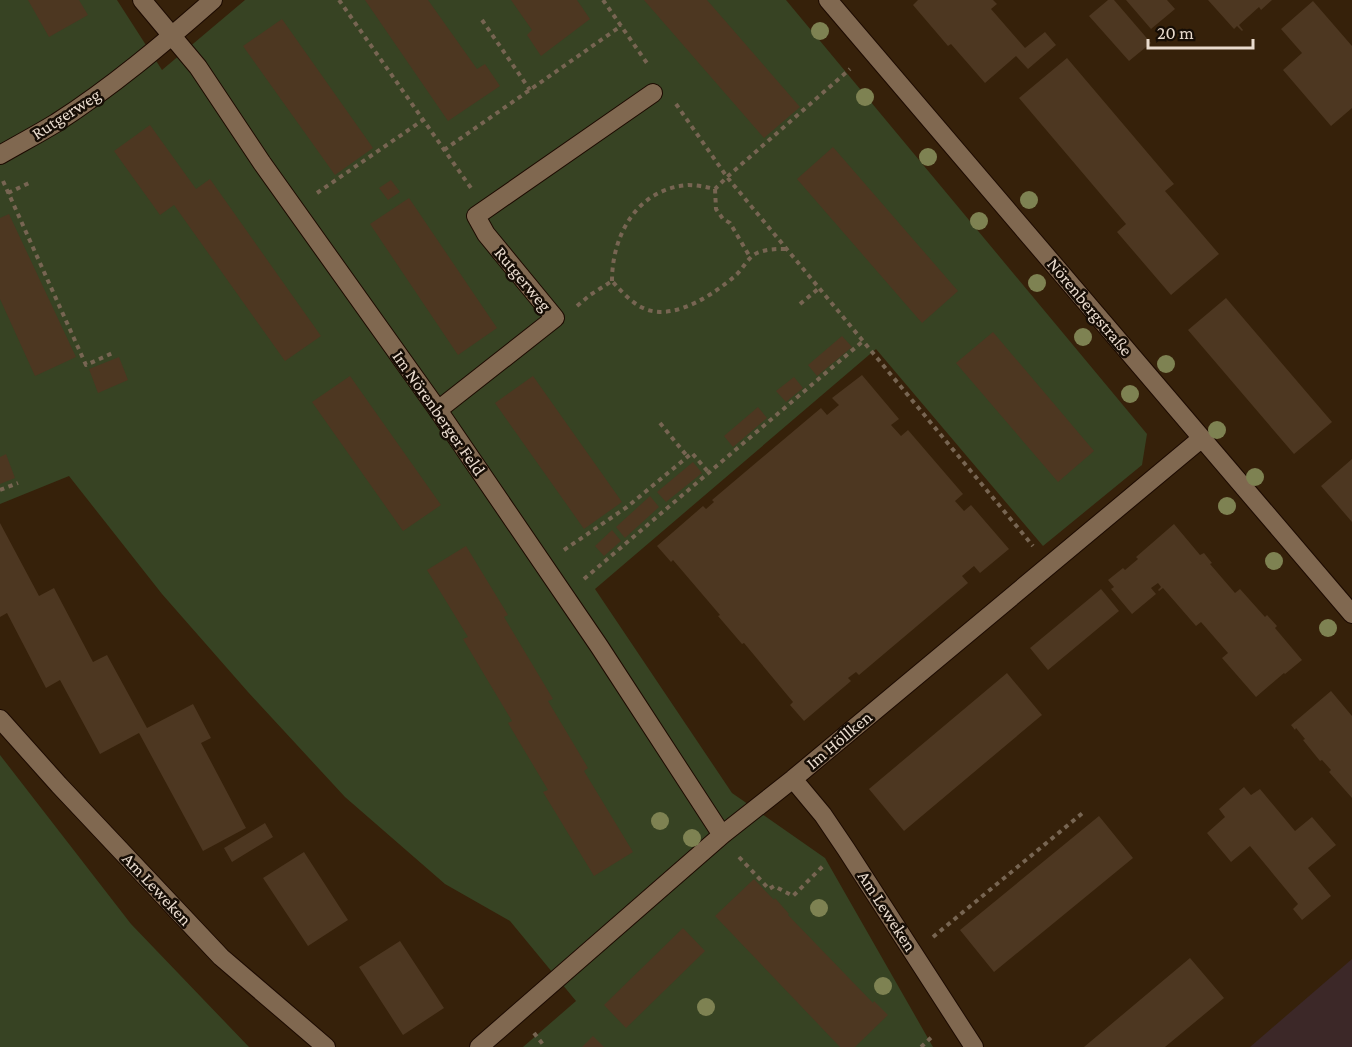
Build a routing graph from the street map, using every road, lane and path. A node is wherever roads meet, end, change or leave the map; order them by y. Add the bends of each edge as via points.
1 (142, 0) edge
2 (213, 0) edge
3 (339, 0) edge
4 (603, 0) edge
5 (828, 0) edge
6 (482, 20) dead end
7 (621, 26) junction
8 (172, 36) junction
9 (871, 51) junction
10 (651, 69) dead end
11 (530, 90) junction
12 (653, 93) dead end
13 (675, 104) dead end
14 (423, 120) junction
15 (444, 150) junction
16 (0, 155) edge
17 (0, 175) edge
18 (727, 177) junction
19 (29, 183) dead end
20 (715, 189) junction
21 (8, 193) junction
22 (485, 208) junction
23 (295, 209) junction
24 (785, 249) junction
25 (750, 257) junction
26 (612, 281) junction
27 (818, 290) junction
28 (800, 304) dead end
29 (574, 308) dead end
30 (862, 342) junction
31 (115, 352) dead end
32 (438, 410) junction
33 (660, 423) dead end
34 (1202, 438) junction
35 (687, 456) junction
36 (709, 473) junction
37 (18, 483) dead end
38 (0, 490) edge
39 (544, 564) junction
40 (1049, 565) junction
41 (564, 594) junction
42 (1352, 614) edge
43 (0, 719) edge
44 (793, 779) junction
45 (1085, 811) dead end
46 (722, 835) junction
47 (846, 849) junction
48 (913, 953) junction
49 (326, 1047) edge
50 (479, 1047) edge
51 (974, 1047) edge

1 - 8 street, Im Nörenberger Feld
2 - 8 street, Rutgerweg
3 - 14 path
4 - 7 path
5 - 9 street, Nörenbergstraße
6 - 11 path
7 - 10 path
7 - 11 path
8 - 16 street, Rutgerweg via 57,122
8 - 23 street, Im Nörenberger Feld
9 - 18 path
9 - 34 street, Nörenbergstraße
11 - 15 path
12 - 22 street
13 - 18 path
14 - 15 path
14 - 23 path
15 - 22 path
17 - 21 path
18 - 20 path
18 - 24 path
19 - 21 path
20 - 25 path via 716,210 730,223
20 - 26 path via 688,185 645,201 620,237
21 - 31 path via 86,364
22 - 32 street, Rutgerweg via 476,216 486,234 555,318
23 - 32 street, Im Nörenberger Feld
24 - 25 path
24 - 27 path
25 - 26 path via 721,288 684,308 669,311 647,310
26 - 29 path
27 - 28 path
27 - 30 path
30 - 36 path
30 - 40 path
32 - 39 street, Im Nörenberger Feld
33 - 35 path
34 - 40 street, Im Höllken
34 - 42 street, Nörenbergstraße
35 - 36 path via 692,453
35 - 39 path via 627,507
36 - 41 path
37 - 38 path
39 - 41 street, Im Nörenberger Feld
40 - 44 street, Im Höllken
41 - 46 street, Im Nörenberger Feld
43 - 49 street, Am Leweken via 221,957
44 - 46 street, Im Höllken
44 - 47 street, Am Leweken
45 - 48 path
46 - 47 path via 769,889 774,886 793,896
46 - 50 street, Im Höllken
47 - 48 street, Am Leweken
48 - 51 street, Am Leweken

